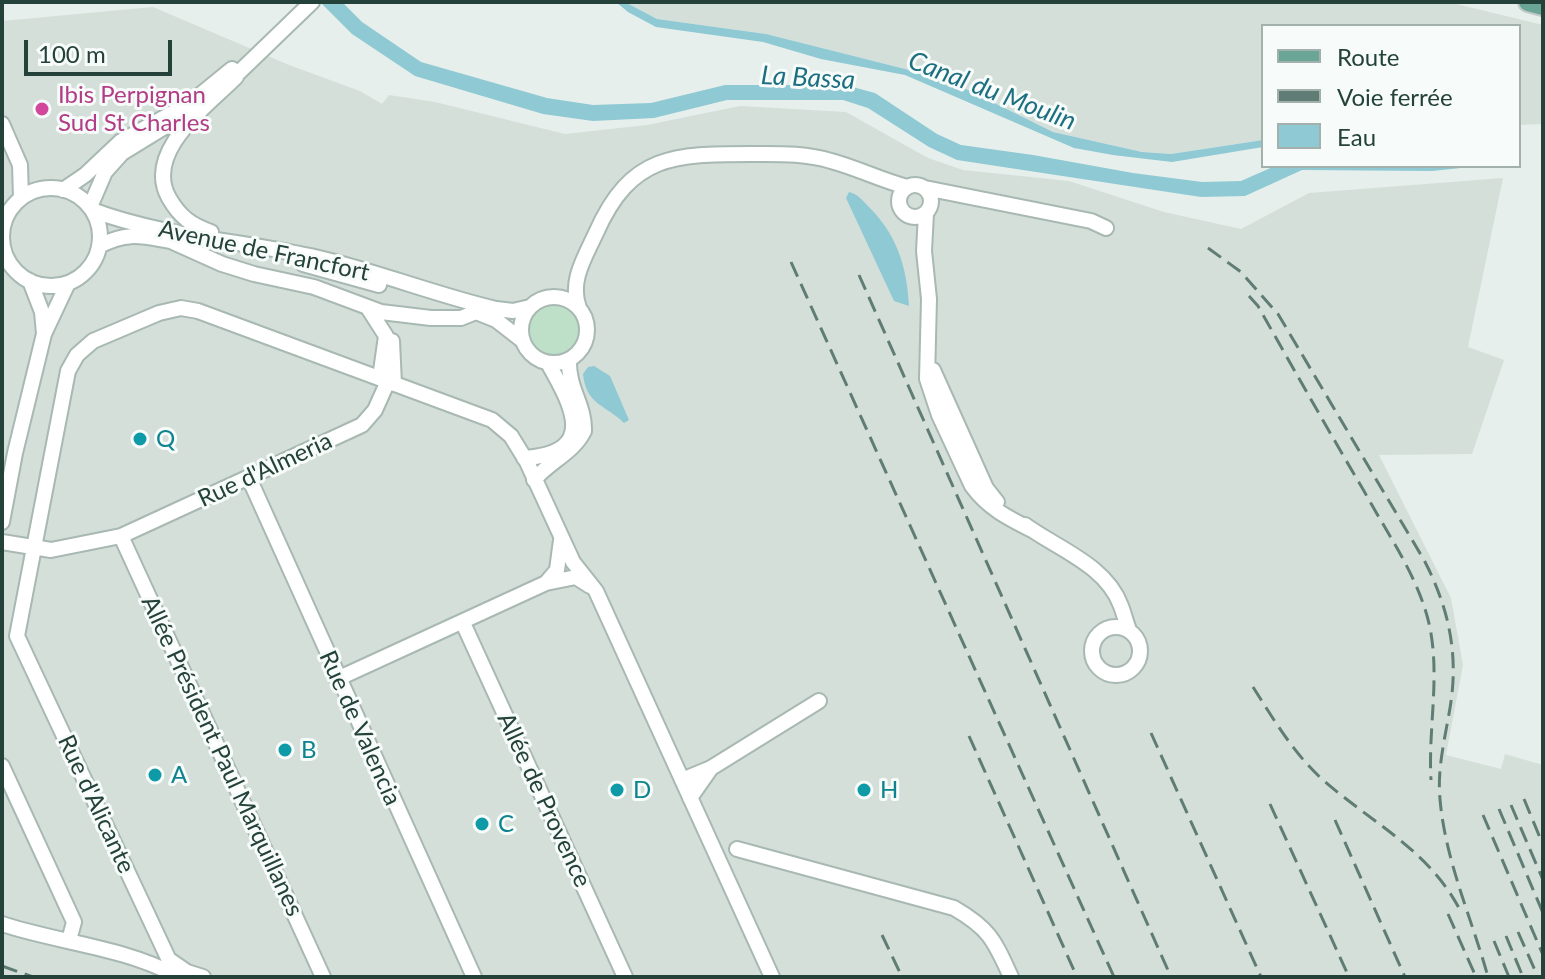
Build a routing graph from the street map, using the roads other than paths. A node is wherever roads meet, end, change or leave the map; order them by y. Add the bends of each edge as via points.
1 (1528, 2) edge
2 (308, 3) edge
3 (1543, 6) edge
4 (236, 77) junction
5 (2, 124) edge
6 (20, 165) junction
7 (876, 179) junction
8 (907, 187) junction
9 (46, 188) junction
10 (925, 188) junction
11 (63, 190) junction
12 (964, 195) junction
13 (21, 198) junction
14 (91, 208) junction
15 (903, 209) junction
16 (928, 210) junction
17 (1106, 228) dead end
18 (2, 238) edge
19 (173, 242) junction
20 (99, 246) junction
21 (924, 251) junction
22 (319, 258) junction
23 (576, 277) junction
24 (30, 281) junction
25 (68, 283) junction
26 (553, 296) junction
27 (530, 307) junction
28 (579, 308) junction
29 (375, 310) junction
30 (476, 312) junction
31 (44, 334) junction
32 (523, 341) junction
33 (569, 360) junction
34 (548, 363) junction
35 (387, 381) junction
36 (524, 458) junction
37 (534, 480) junction
38 (243, 481) junction
39 (3, 515) edge
40 (121, 536) junction
41 (561, 539) junction
42 (2, 542) edge
43 (32, 548) junction
44 (546, 583) junction
45 (1112, 590) junction
46 (596, 591) junction
47 (463, 623) junction
48 (1106, 628) junction
49 (1129, 630) junction
50 (337, 679) junction
51 (819, 701) dead end
52 (2, 766) edge
53 (711, 768) junction
54 (682, 780) junction
55 (690, 798) junction
56 (708, 836) junction
57 (737, 849) junction
58 (716, 855) junction
59 (2, 916) edge
60 (2, 924) edge
61 (2, 930) edge
62 (71, 933) junction
63 (173, 971) edge
64 (203, 977) edge
65 (323, 977) edge
66 (474, 977) edge
67 (625, 977) edge
68 (772, 977) edge
69 (1011, 977) edge

1 - 3 main road
2 - 4 street
2 - 11 street via 189,104 120,142
4 - 14 street via 122,153 105,172
4 - 22 street via 168,151 162,171 165,191 186,222
5 - 6 street
6 - 9 street
6 - 13 street
7 - 8 street
7 - 15 street
7 - 23 street via 803,155 708,154 665,160 643,171 613,199
8 - 10 street
8 - 15 street via 901,194
9 - 11 street
9 - 13 street
10 - 12 street
10 - 16 street via 931,197
11 - 14 street
12 - 16 street
12 - 17 street
13 - 18 street via 10,209
14 - 20 street
14 - 22 street, Avenue de Francfort via 181,234
15 - 16 street via 917,217
15 - 21 street
16 - 21 street
18 - 24 street via 10,263
19 - 20 street, Avenue de Francfort via 117,236
19 - 29 street via 222,264 314,287
19 - 30 street, Avenue de Francfort via 305,264
20 - 25 street via 89,268
21 - 45 street via 927,379 972,486 991,507 1095,570
22 - 27 street, Avenue de Francfort via 496,309
23 - 26 street
23 - 28 street
24 - 25 street
24 - 31 street
25 - 31 street
26 - 27 street
26 - 28 street
27 - 32 street via 521,323
28 - 33 street via 587,337
29 - 30 street via 431,318
29 - 35 street via 391,330
30 - 32 street, Avenue de Francfort
31 - 39 street
32 - 34 street via 532,355
33 - 34 street
33 - 37 street via 568,378 584,431 574,448
34 - 36 street via 575,430 566,447
35 - 36 street via 492,420 511,436
35 - 38 street, Rue d'Almeria via 362,425
35 - 43 street via 181,308 93,341 68,371
36 - 37 street
37 - 41 street
38 - 40 street, Rue d'Almeria
38 - 50 street, Rue de Valencia
40 - 43 street, Rue d'Almeria via 51,550
40 - 65 street, Allée Président Paul Marquillanes
41 - 44 street via 557,570
41 - 46 street
42 - 43 street, Rue d'Almeria
43 - 63 street, Rue d'Alicante via 17,636
44 - 46 street via 576,577
44 - 47 street
45 - 48 street via 1112,618
45 - 49 street
46 - 54 street
47 - 50 street
47 - 67 street, Allée de Provence
48 - 49 street
48 - 49 street via 1095,637 1092,657 1099,668 1117,675 1132,668 1139,654 1138,641
50 - 66 street, Rue de Valencia
51 - 53 street
52 - 62 street via 74,922
53 - 54 street
53 - 55 street
54 - 55 street
55 - 56 street
56 - 57 street
56 - 58 street
57 - 58 street
57 - 69 street via 954,908 993,939
58 - 68 street
59 - 62 street
60 - 63 street
61 - 63 street
62 - 63 street via 137,950
63 - 64 street

